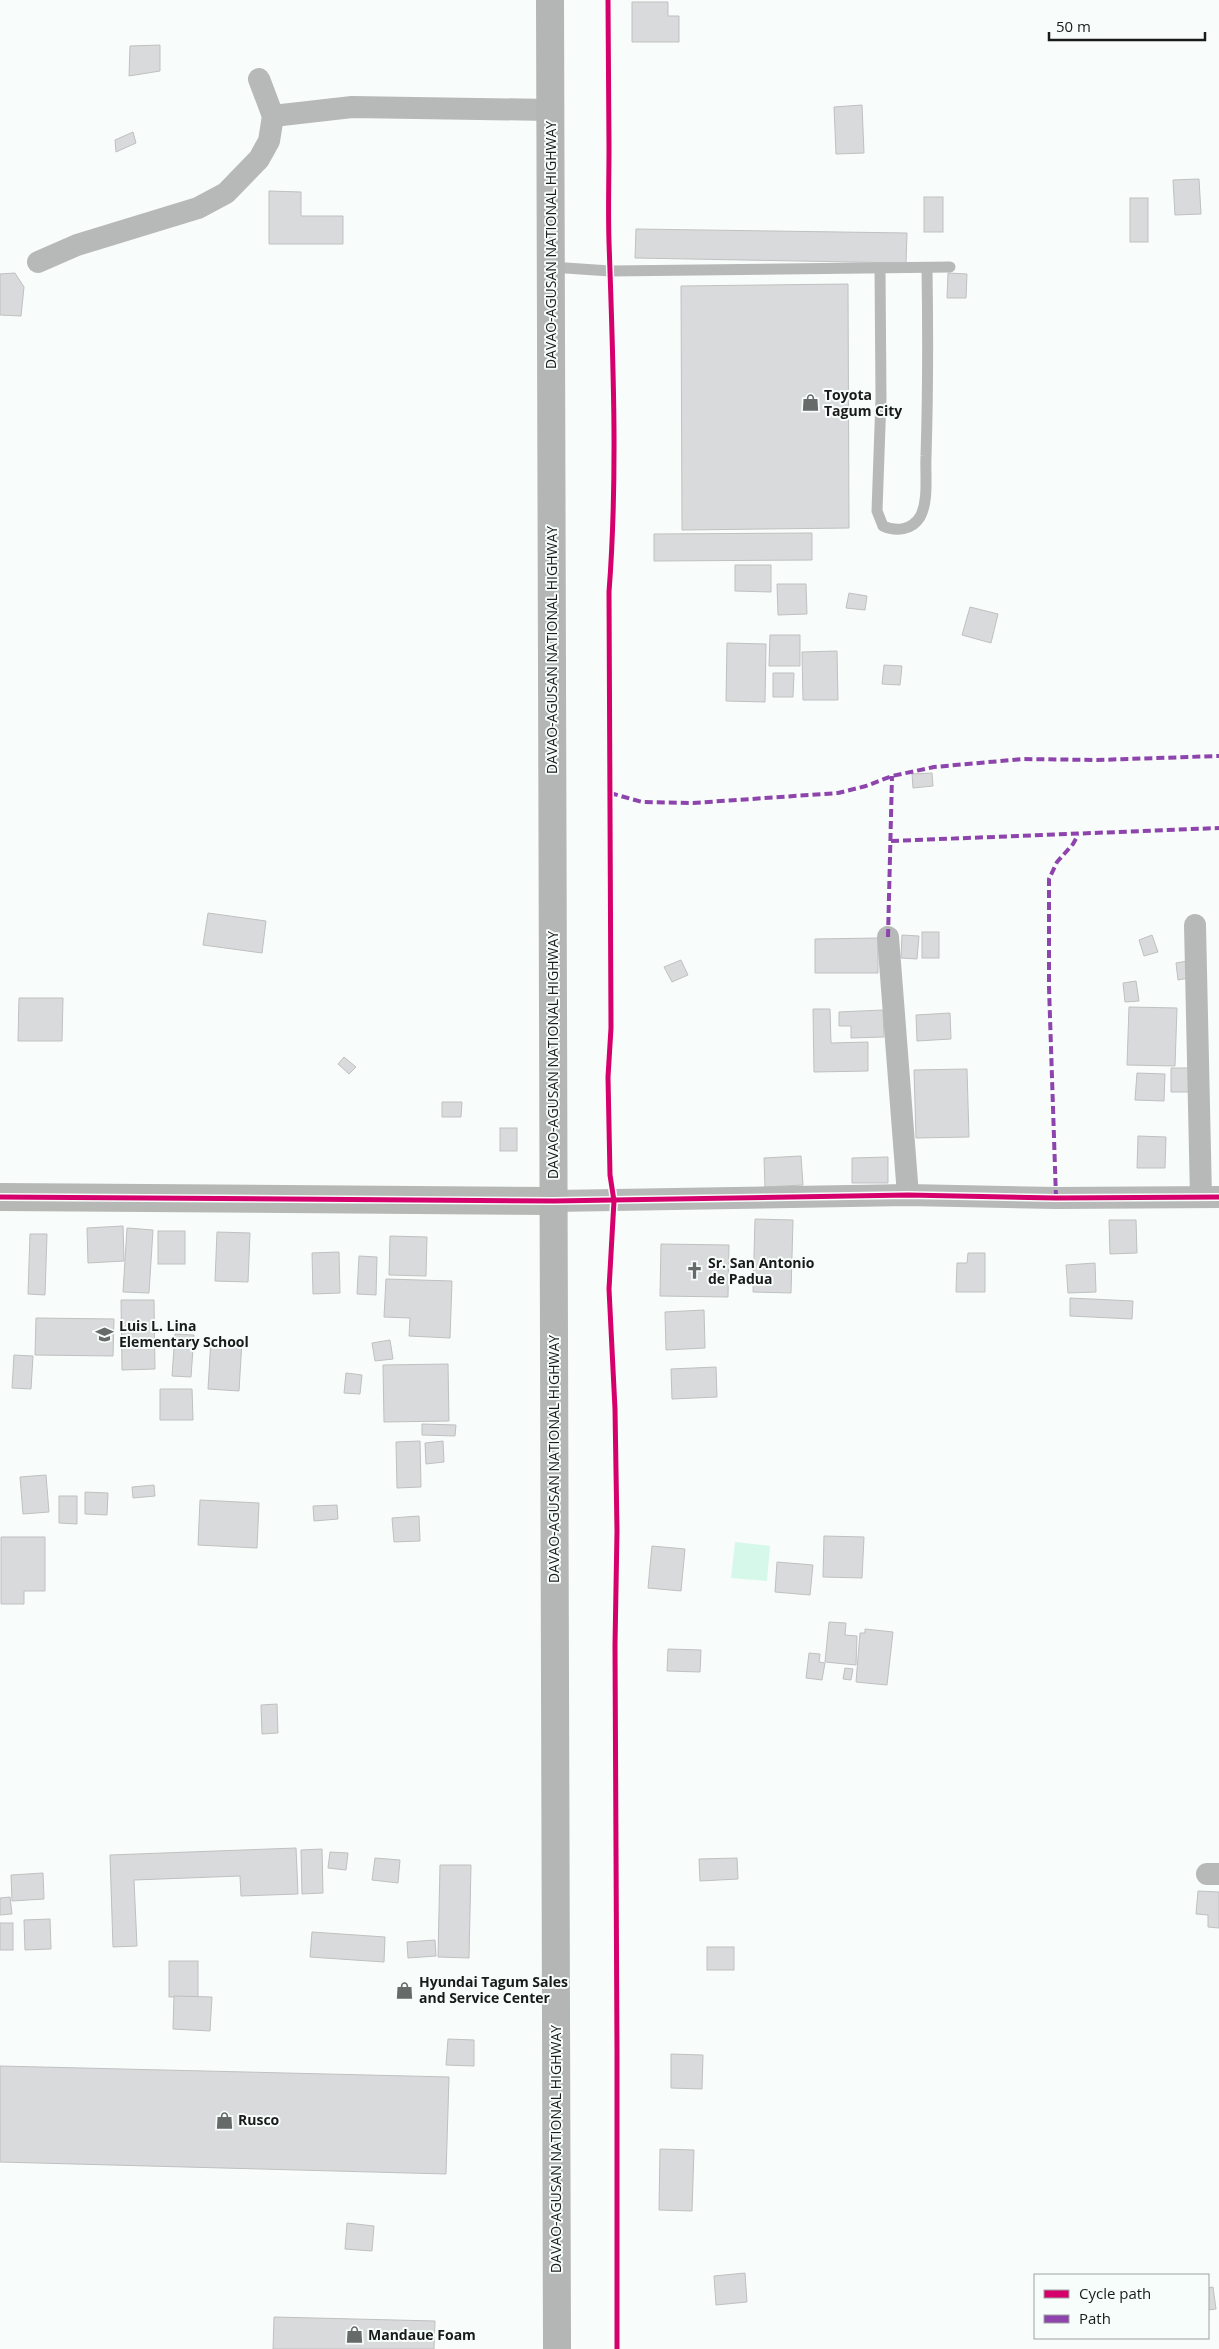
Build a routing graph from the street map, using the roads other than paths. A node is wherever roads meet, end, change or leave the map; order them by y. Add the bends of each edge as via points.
1 (550, 0) edge
2 (259, 79) dead end
3 (550, 110) junction
4 (273, 116) junction
5 (38, 262) dead end
6 (551, 267) junction
7 (950, 267) dead end
8 (880, 268) junction
9 (928, 268) junction
10 (1195, 925) dead end
11 (888, 937) dead end
12 (908, 1195) junction
13 (0, 1197) edge
14 (1210, 1197) edge
15 (554, 1201) junction
16 (557, 2349) edge

1 - 3 highway, DAVAO-AGUSAN NATIONAL HIGHWAY
2 - 4 street
3 - 4 street via 352,107
3 - 6 highway, DAVAO-AGUSAN NATIONAL HIGHWAY
4 - 5 street via 268,141 259,160 226,193 198,208 77,246
6 - 8 lane via 610,271
6 - 15 highway, DAVAO-AGUSAN NATIONAL HIGHWAY
7 - 9 lane
8 - 9 lane
8 - 9 lane via 881,398 877,511 883,526 898,530 915,522 924,506
10 - 14 street
11 - 12 street
12 - 14 street
12 - 15 street
13 - 15 street
15 - 16 highway, DAVAO-AGUSAN NATIONAL HIGHWAY

